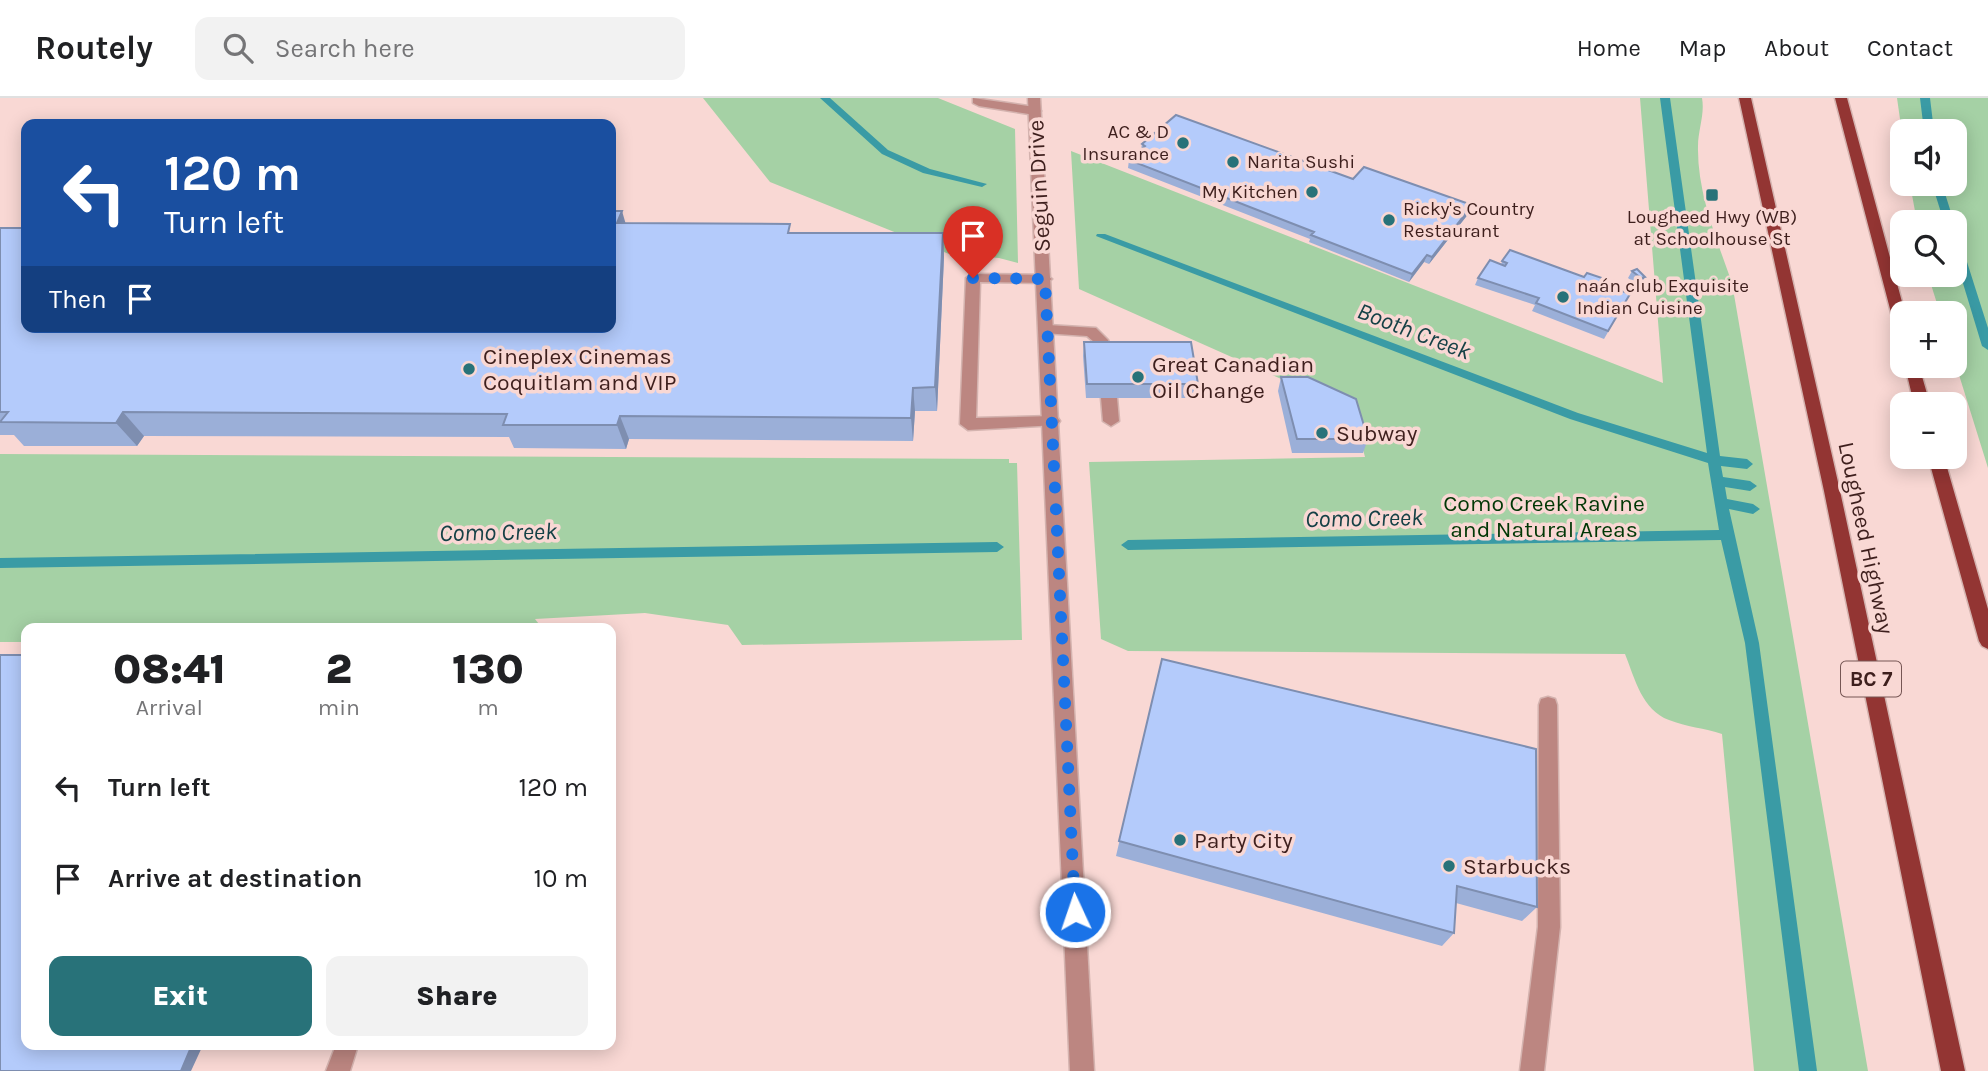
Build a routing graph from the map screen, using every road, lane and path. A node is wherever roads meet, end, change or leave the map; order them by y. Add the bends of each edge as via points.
1 (979, 98) edge
2 (1745, 98) edge
3 (1841, 98) edge
4 (1035, 104) edge
5 (1045, 279) junction
6 (1895, 301) edge
7 (1048, 330) junction
8 (1106, 356) edge
9 (1109, 398) edge
10 (1052, 421) junction
11 (1111, 421) dead end
12 (1939, 469) edge
13 (1988, 641) edge
14 (1548, 705) dead end
15 (344, 1050) edge
16 (338, 1071) edge
17 (1082, 1071) edge
18 (1532, 1071) edge
19 (1953, 1071) edge

1 - 4 street via 978,103
2 - 19 main road, Lougheed Highway / BC 7
3 - 6 main road
4 - 5 street, Seguin Drive
5 - 7 street, Seguin Drive
5 - 10 street via 973,278 968,424
7 - 8 street via 1091,331 1101,340
7 - 10 street, Seguin Drive
9 - 11 street
10 - 17 street, Seguin Drive
12 - 13 main road
14 - 18 street via 1549,927
15 - 16 street

